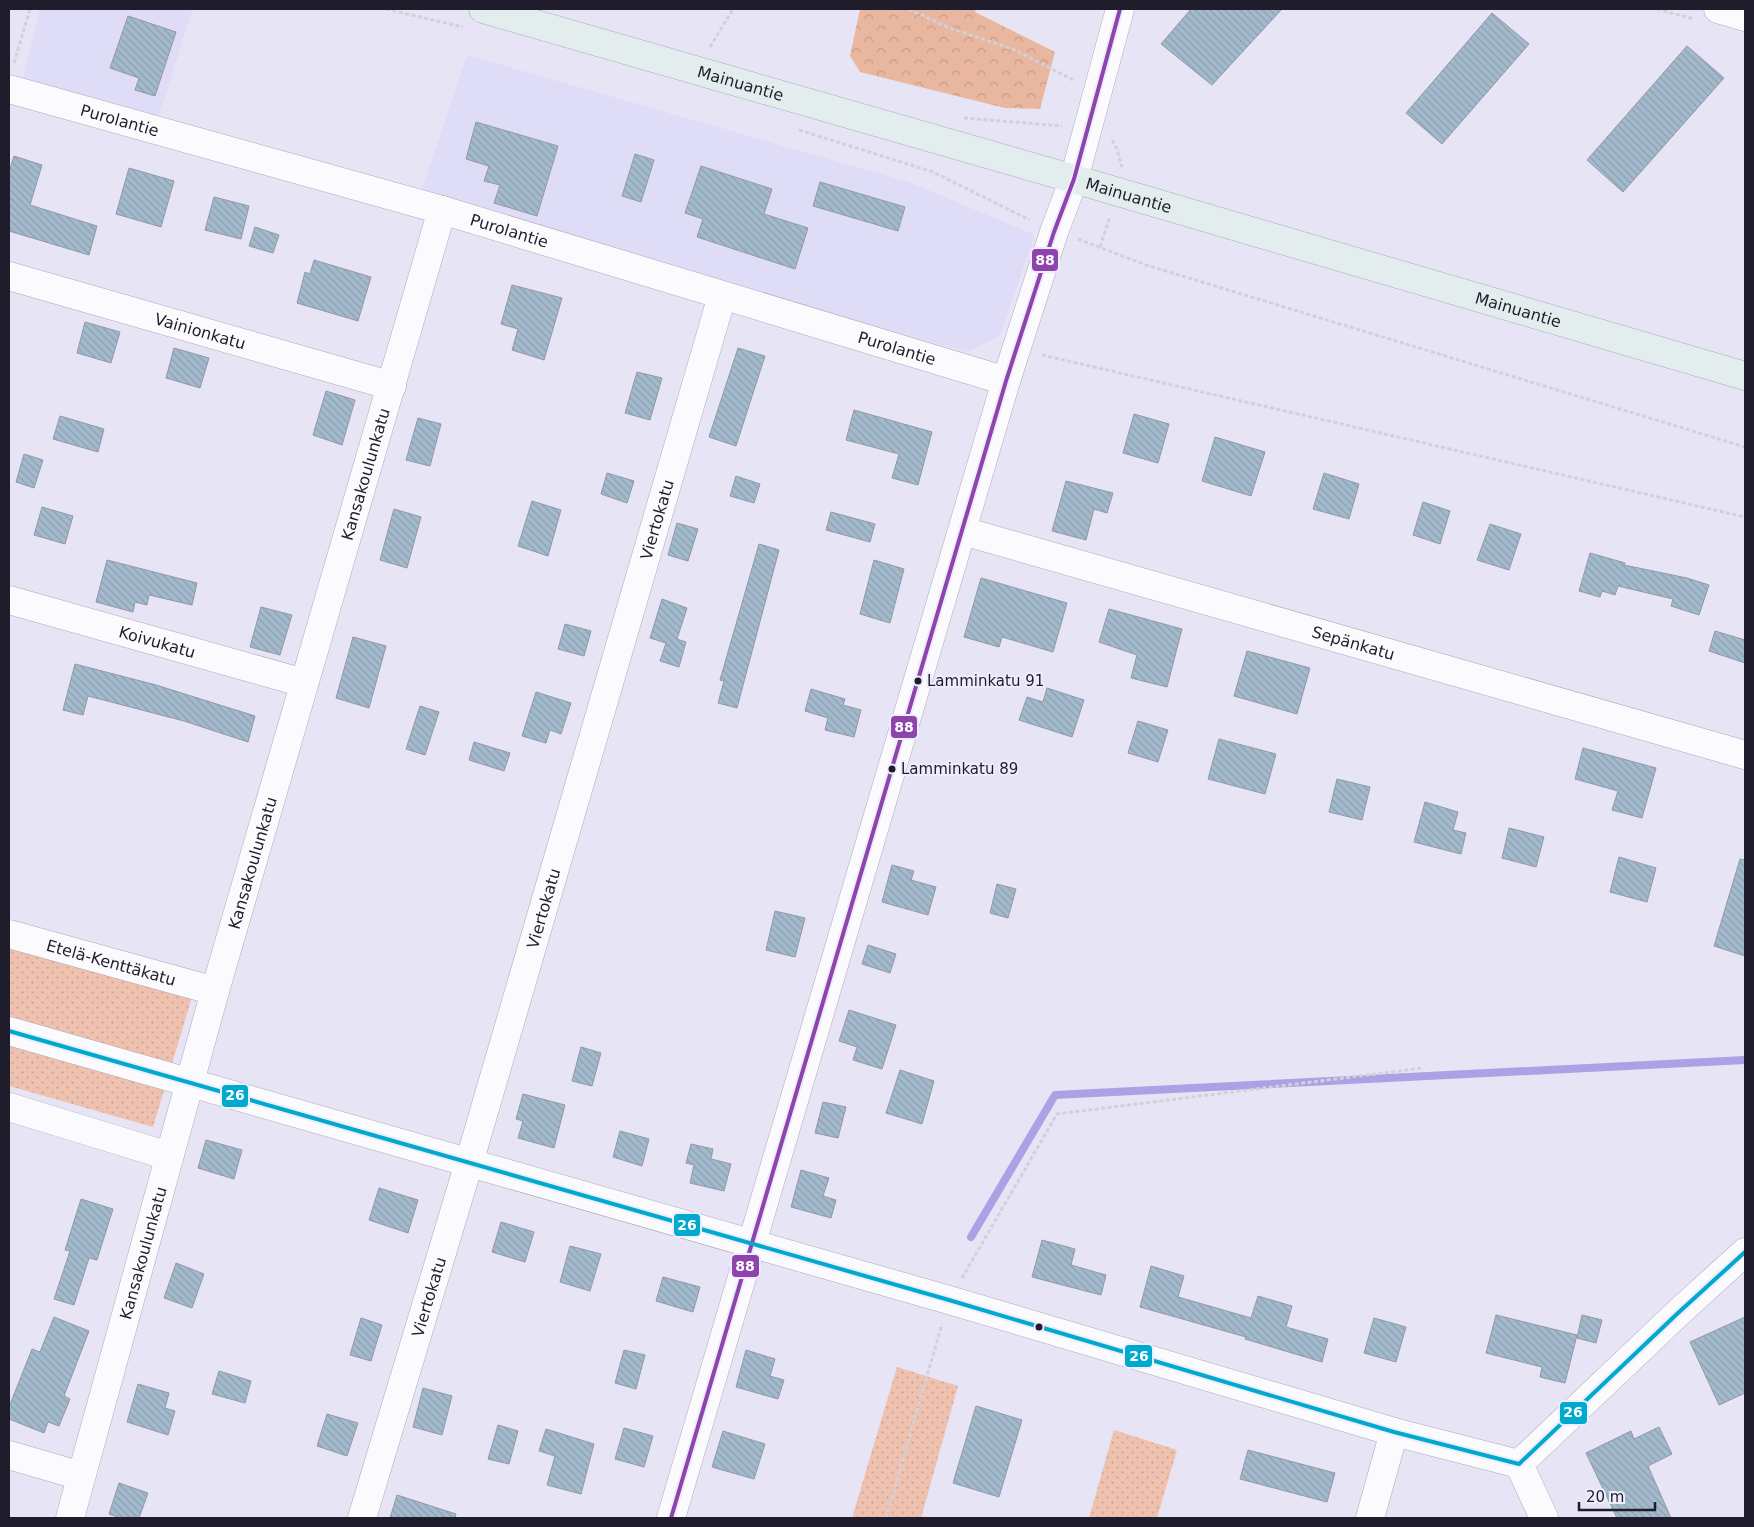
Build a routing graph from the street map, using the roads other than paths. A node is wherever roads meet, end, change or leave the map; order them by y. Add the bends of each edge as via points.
1 (483, 9) edge
2 (1120, 9) edge
3 (1718, 9) edge
4 (1745, 17) edge
5 (10, 80) edge
6 (1074, 179) junction
7 (442, 210) junction
8 (9, 276) edge
9 (722, 296) junction
10 (1745, 376) edge
11 (1006, 381) junction
12 (392, 386) junction
13 (963, 531) junction
14 (9, 600) edge
15 (304, 683) junction
16 (1745, 755) edge
17 (9, 934) edge
18 (215, 991) junction
19 (9, 1031) edge
20 (190, 1083) junction
21 (9, 1107) edge
22 (169, 1156) junction
23 (469, 1163) junction
24 (752, 1244) junction
25 (1745, 1252) edge
26 (1394, 1432) junction
27 (9, 1455) edge
28 (1519, 1464) junction
29 (81, 1476) junction
30 (71, 1518) edge
31 (362, 1518) edge
32 (671, 1518) edge
33 (1370, 1518) edge
34 (1544, 1518) edge

1 - 6 main road, Mainuantie
2 - 6 street
3 - 4 street
5 - 7 street, Purolantie
6 - 10 main road, Mainuantie
6 - 11 street
7 - 9 street, Purolantie
7 - 12 street, Kansakoulunkatu
8 - 12 street, Vainionkatu
9 - 11 street, Purolantie
9 - 23 street, Viertokatu
11 - 13 street
12 - 15 street, Kansakoulunkatu
13 - 16 street, Sepänkatu
13 - 24 street
14 - 15 street, Koivukatu
15 - 18 street, Kansakoulunkatu
17 - 18 street, Etelä-Kenttäkatu
18 - 20 street, Kansakoulunkatu
19 - 20 street
20 - 22 street, Kansakoulunkatu
20 - 23 street
21 - 22 street
22 - 29 street, Kansakoulunkatu
23 - 24 street
23 - 31 street, Viertokatu
24 - 26 street
24 - 32 street
25 - 28 street
26 - 28 street
26 - 33 street
27 - 29 street
28 - 34 street
29 - 30 street, Kansakoulunkatu

